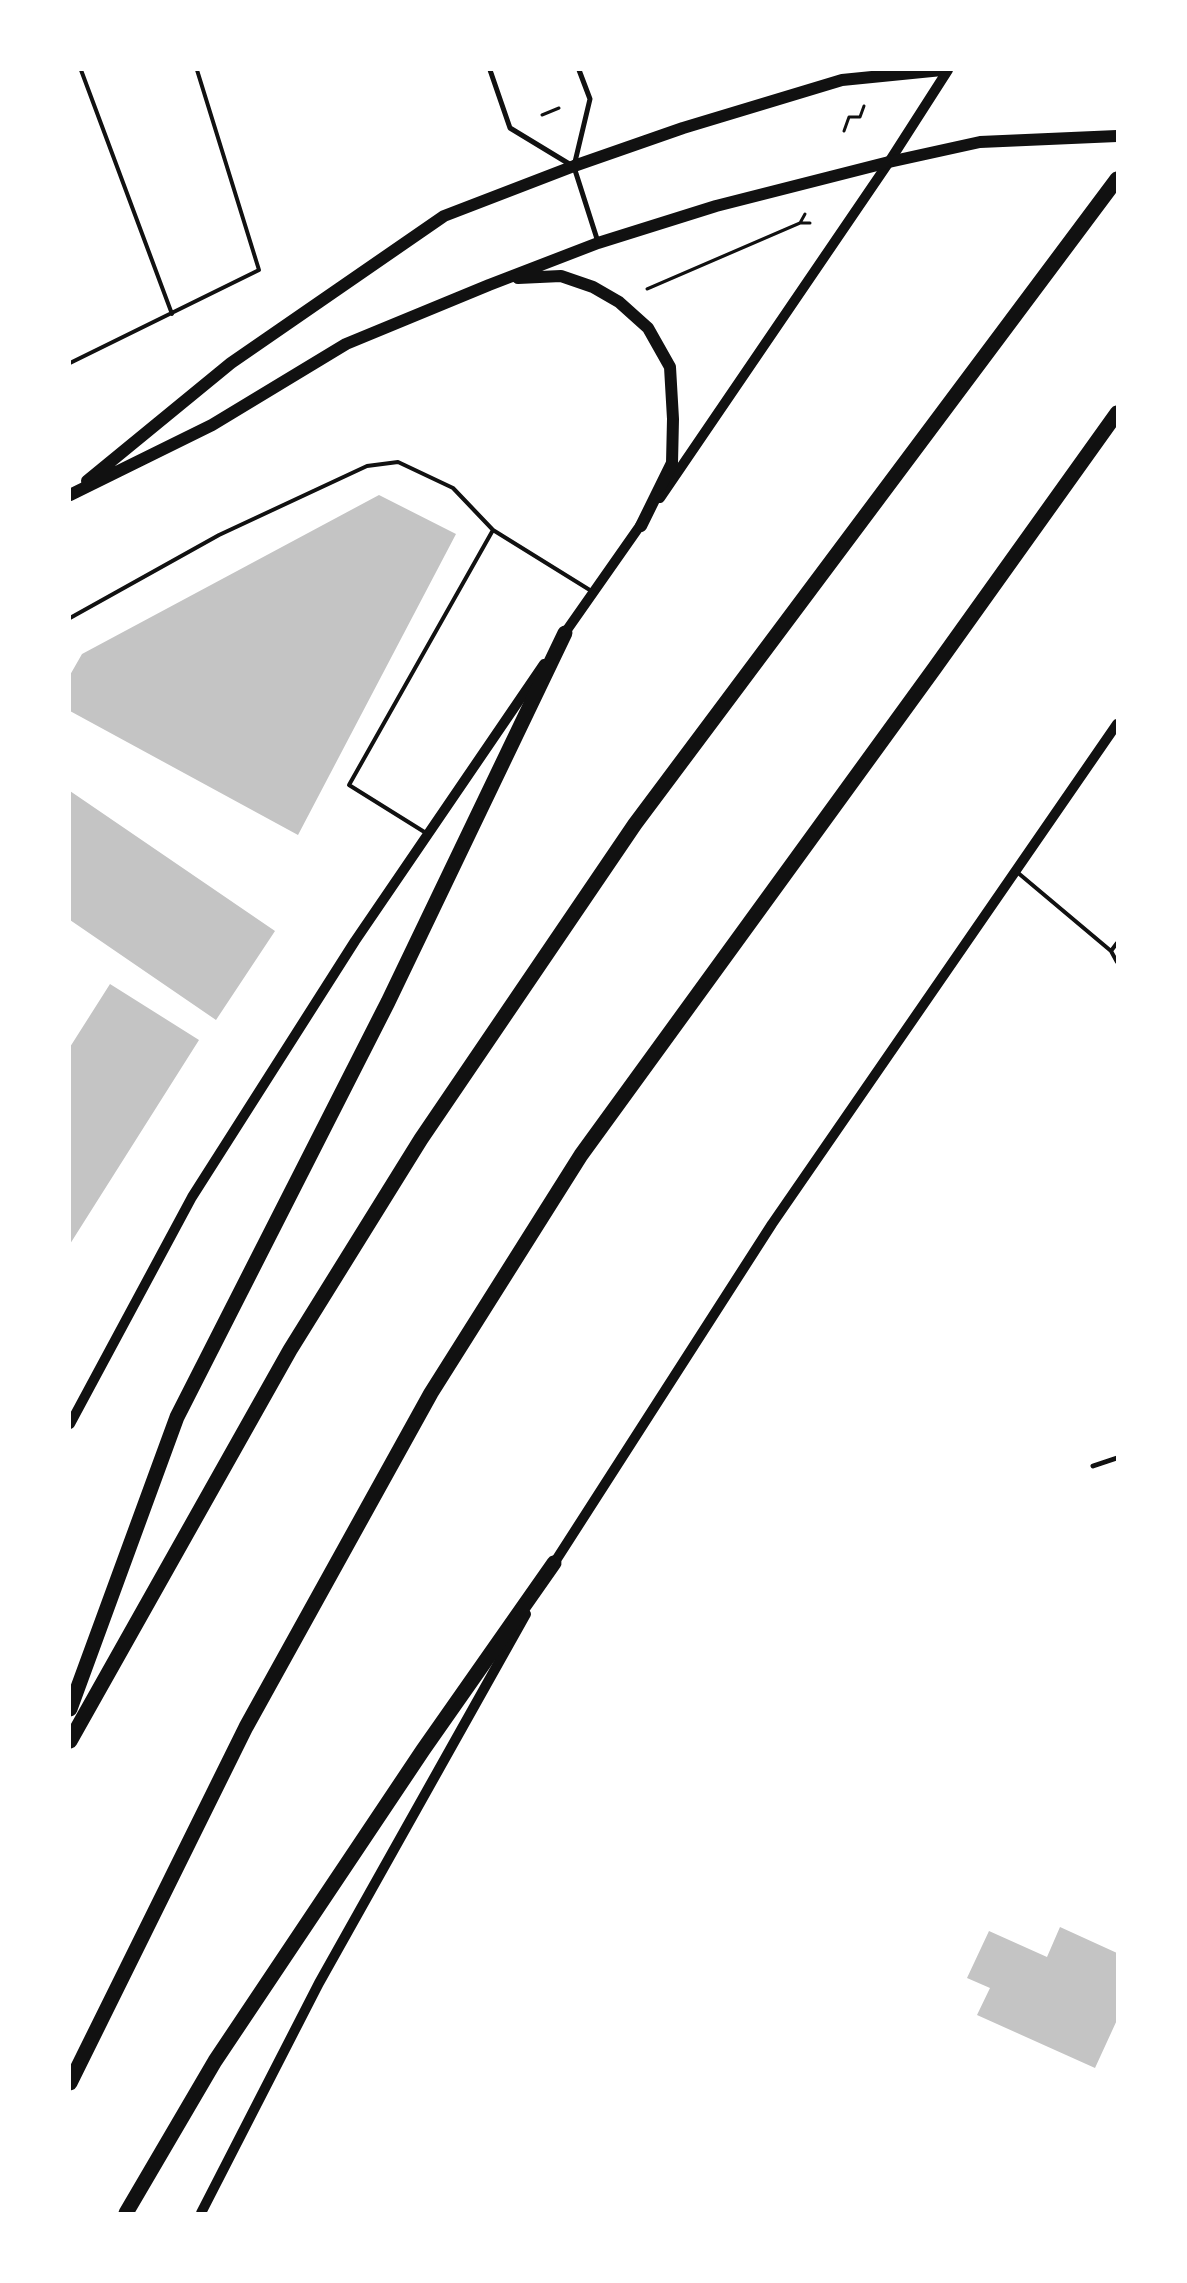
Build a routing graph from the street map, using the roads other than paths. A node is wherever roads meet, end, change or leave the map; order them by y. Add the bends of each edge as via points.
1 (81, 70) edge
2 (197, 70) edge
3 (490, 70) edge
4 (579, 70) edge
5 (942, 70) edge
6 (948, 70) edge
7 (1117, 136) edge
8 (889, 162) junction
9 (574, 166) junction
10 (1117, 179) edge
11 (598, 243) junction
12 (505, 279) junction
13 (172, 314) junction
14 (70, 363) edge
15 (1117, 413) edge
16 (70, 495) edge
17 (641, 526) junction
18 (493, 530) junction
19 (594, 592) junction
20 (70, 618) edge
21 (565, 633) junction
22 (1117, 724) edge
23 (428, 834) junction
24 (1016, 870) junction
25 (1117, 943) edge
26 (1111, 951) junction
27 (1117, 962) edge
28 (70, 1424) edge
29 (1117, 1458) edge
30 (1093, 1466) dead end
31 (554, 1563) junction
32 (70, 1709) edge
33 (70, 1741) edge
34 (70, 2083) edge
35 (126, 2213) edge
36 (201, 2213) edge

1 - 13 lane
2 - 13 lane via 259,270
3 - 9 street via 510,128
4 - 9 street via 590,99
5 - 9 main road via 842,80 683,128
6 - 8 main road
7 - 8 main road via 980,142
8 - 11 main road via 716,206
8 - 17 main road
9 - 11 street
9 - 16 main road via 444,216 231,364
10 - 33 highway via 635,824 421,1140 286,1358
11 - 12 main road
12 - 16 main road via 346,344 212,425
12 - 17 main road via 562,276 593,287 619,302 648,328 670,367 672,463
13 - 14 lane
15 - 34 highway via 581,1155 431,1392 246,1727
17 - 19 main road
18 - 19 lane
18 - 20 lane via 453,488 398,462 367,466 219,535
18 - 23 lane via 349,784
19 - 21 main road
21 - 23 main road
21 - 32 highway via 388,1002 177,1417
22 - 24 main road
23 - 28 main road via 355,940 192,1197
24 - 26 lane
24 - 31 main road via 772,1224
25 - 26 lane
26 - 27 lane
29 - 30 street
31 - 35 highway via 423,1750 215,2061
31 - 36 main road via 319,1983

